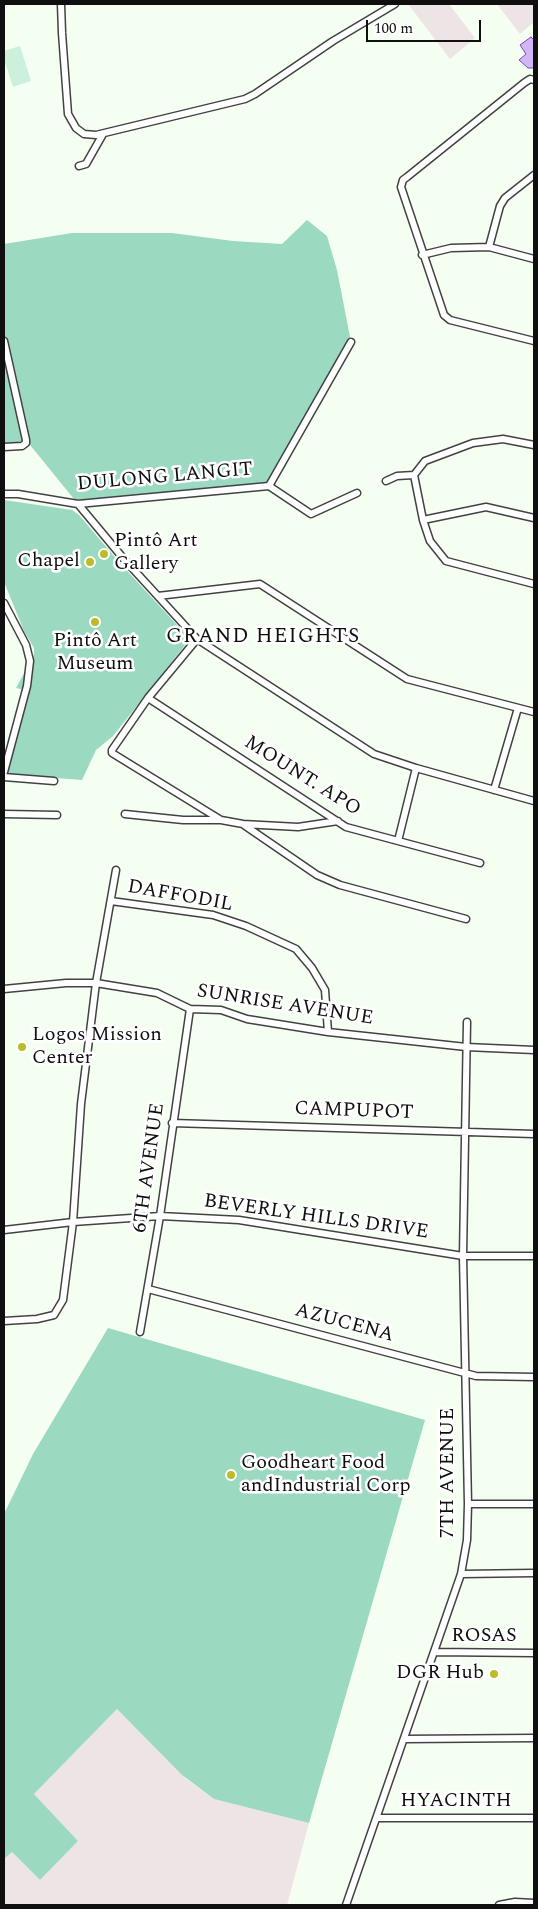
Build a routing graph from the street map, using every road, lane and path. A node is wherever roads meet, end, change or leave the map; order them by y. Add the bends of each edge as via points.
1 (61, 4) edge
2 (395, 4) edge
3 (534, 80) edge
4 (103, 134) junction
5 (79, 166) dead end
6 (534, 175) edge
7 (489, 247) junction
8 (422, 255) junction
9 (534, 259) edge
10 (4, 341) edge
11 (534, 341) edge
12 (351, 342) dead end
13 (534, 445) edge
14 (4, 447) edge
15 (414, 475) junction
16 (386, 481) dead end
17 (270, 486) junction
18 (357, 493) dead end
19 (4, 494) edge
20 (78, 504) junction
21 (534, 518) edge
22 (423, 520) junction
23 (534, 584) edge
24 (158, 596) junction
25 (4, 603) edge
26 (197, 640) junction
27 (148, 698) junction
28 (518, 708) junction
29 (534, 712) edge
30 (416, 768) junction
31 (4, 772) edge
32 (4, 777) edge
33 (54, 781) dead end
34 (494, 790) junction
35 (534, 801) edge
36 (4, 814) edge
37 (125, 814) dead end
38 (57, 815) dead end
39 (221, 820) junction
40 (338, 822) junction
41 (243, 824) junction
42 (398, 841) junction
43 (480, 863) dead end
44 (116, 870) dead end
45 (111, 901) junction
46 (466, 919) dead end
47 (96, 983) junction
48 (4, 990) edge
49 (190, 1009) junction
50 (467, 1022) dead end
51 (328, 1032) junction
52 (466, 1047) junction
53 (534, 1050) edge
54 (172, 1123) junction
55 (464, 1131) junction
56 (534, 1134) edge
57 (160, 1216) junction
58 (73, 1222) junction
59 (4, 1230) edge
60 (464, 1256) junction
61 (534, 1256) edge
62 (148, 1289) junction
63 (4, 1321) edge
64 (140, 1332) dead end
65 (464, 1373) junction
66 (534, 1377) edge
67 (468, 1504) junction
68 (534, 1504) edge
69 (461, 1574) junction
70 (534, 1574) edge
71 (434, 1652) junction
72 (534, 1653) edge
73 (534, 1738) edge
74 (404, 1739) junction
75 (377, 1818) junction
76 (534, 1818) edge
77 (534, 1903) edge
78 (346, 1905) edge
79 (499, 1905) edge

1 - 4 street via 68,114 84,134
2 - 4 street via 245,99
3 - 8 street via 524,83 403,180 401,187
4 - 5 street via 86,164
6 - 7 street via 505,198 500,206
7 - 8 street via 451,248
7 - 9 street
8 - 11 street via 444,314 450,320
10 - 14 street via 26,443
12 - 17 street
13 - 15 street via 503,438 473,443 425,461
15 - 16 street via 397,476
15 - 22 street
17 - 18 street via 311,514
17 - 20 street, DULONG LANGIT
19 - 20 street, DULONG LANGIT
20 - 24 street
21 - 22 street via 486,507
22 - 23 street via 430,541 446,562
24 - 26 street
24 - 28 street via 260,584 407,679
25 - 31 street via 26,645 30,661 27,686
26 - 27 street
26 - 30 street via 374,754
27 - 39 street via 112,750 115,756
27 - 40 street, MOUNT. APO
28 - 29 street
28 - 34 street
30 - 34 street
30 - 42 street
32 - 33 street
34 - 35 street
36 - 38 street
37 - 39 street
39 - 41 street
40 - 41 street via 298,827
40 - 42 street, MOUNT. APO
41 - 46 street via 317,876
42 - 43 street, MOUNT. APO
44 - 45 street
45 - 47 street
45 - 51 street, DAFFODIL via 214,915 296,949 325,990
47 - 48 street, SUNRISE AVENUE
47 - 49 street, SUNRISE AVENUE via 157,993
47 - 58 street via 81,1104
49 - 51 street, SUNRISE AVENUE via 221,1010 247,1019
49 - 54 street, 6TH AVENUE
50 - 52 street, 7TH AVENUE
51 - 52 street, SUNRISE AVENUE
52 - 53 street, SUNRISE AVENUE
52 - 55 street, 7TH AVENUE
54 - 55 street, CAMPUPOT
54 - 57 street, 6TH AVENUE
55 - 56 street, CAMPUPOT
55 - 60 street, 7TH AVENUE
57 - 58 street, BEVERLY HILLS DRIVE
57 - 60 street, BEVERLY HILLS DRIVE via 239,1220
57 - 62 street, 6TH AVENUE
58 - 59 street, BEVERLY HILLS DRIVE
58 - 63 street via 63,1300 54,1315
60 - 61 street, BEVERLY HILLS DRIVE
60 - 65 street, 7TH AVENUE
62 - 64 street, 6TH AVENUE
62 - 65 street, AZUCENA
65 - 66 street, AZUCENA via 490,1378
65 - 67 street, 7TH AVENUE
67 - 68 street
67 - 69 street, 7TH AVENUE via 467,1540
69 - 70 street
69 - 71 street, 7TH AVENUE
71 - 72 street, ROSAS
71 - 74 street, 7TH AVENUE
73 - 74 street
74 - 75 street, 7TH AVENUE
75 - 76 street, HYACINTH
75 - 78 street, 7TH AVENUE
77 - 79 street

